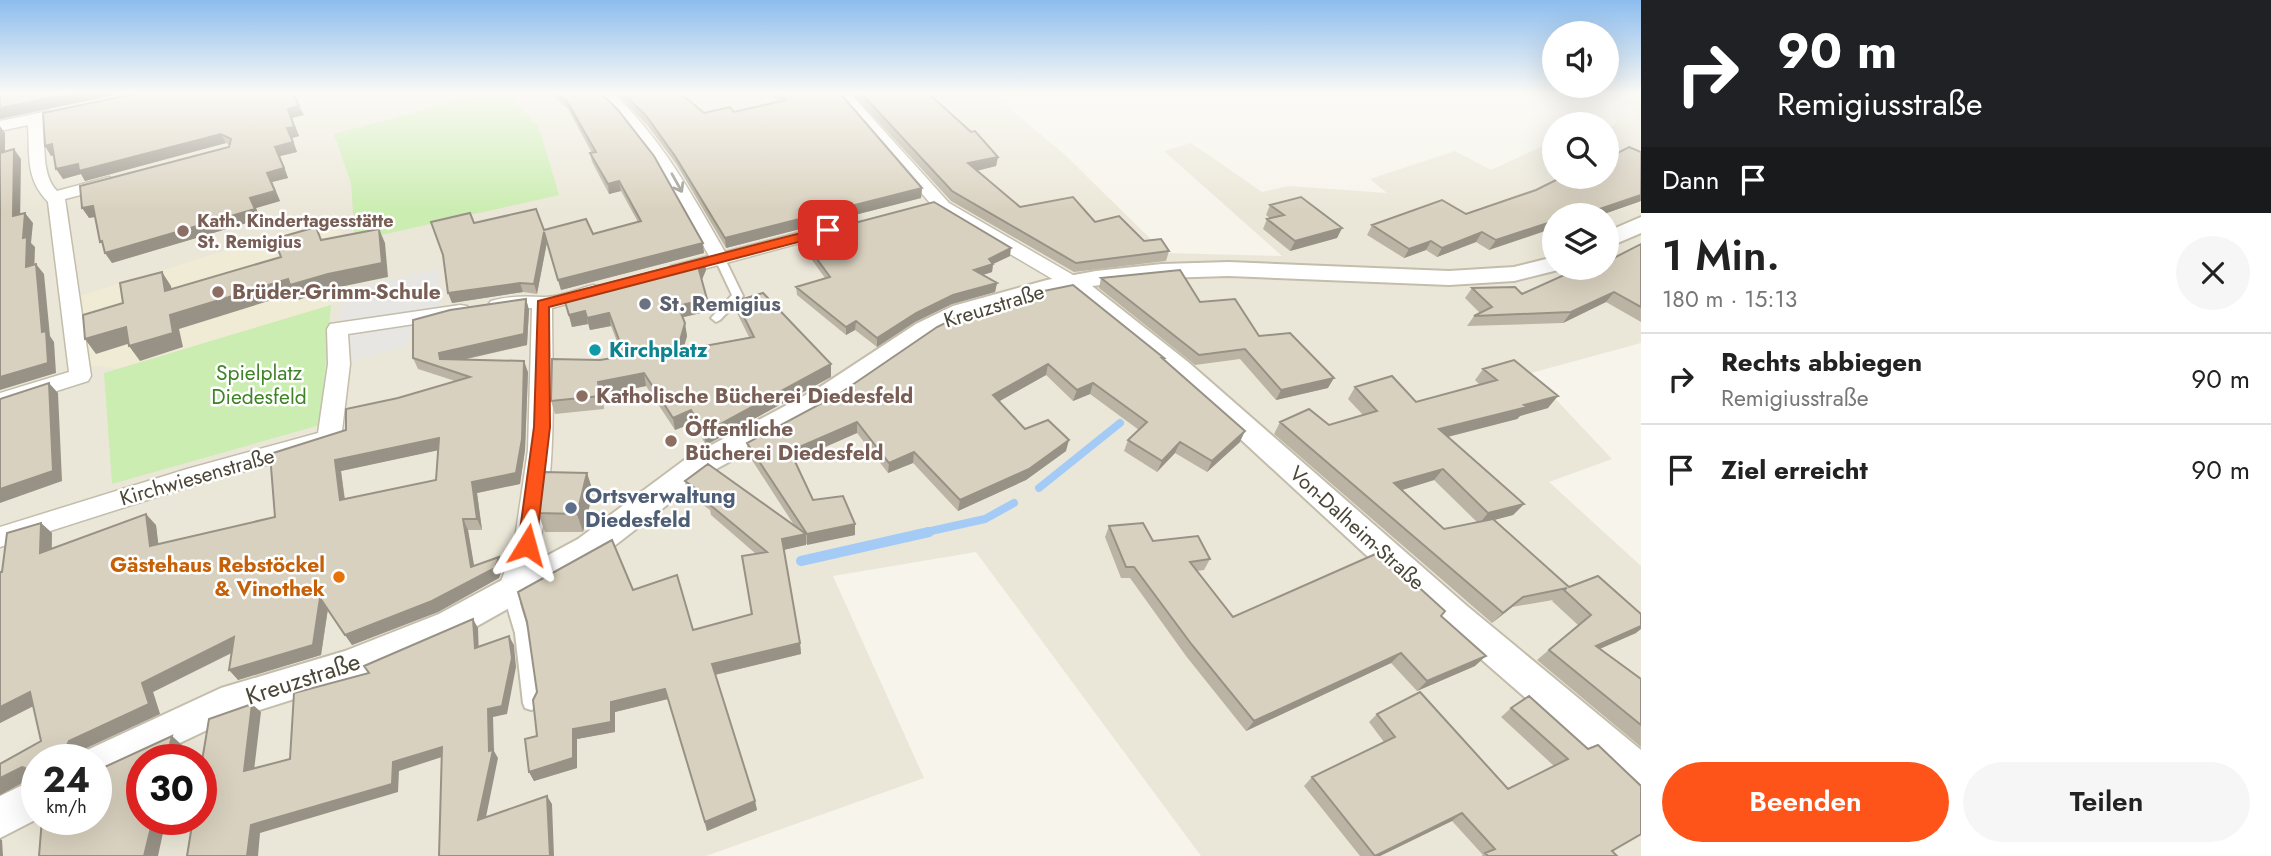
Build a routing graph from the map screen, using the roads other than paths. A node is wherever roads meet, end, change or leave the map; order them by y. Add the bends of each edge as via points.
1 (37, 132) edge
2 (641, 132) edge
3 (873, 132) edge
4 (121, 179) edge
5 (54, 197) junction
6 (856, 223) edge
7 (1641, 224) edge
8 (1619, 235) edge
9 (720, 259) junction
10 (1542, 267) edge
11 (657, 275) edge
12 (1073, 283) junction
13 (606, 288) edge
14 (542, 304) junction
15 (716, 318) dead end
16 (0, 401) edge
17 (0, 537) edge
18 (510, 593) junction
19 (531, 703) edge
20 (112, 757) edge
21 (1641, 774) edge
22 (21, 806) edge
23 (0, 818) edge

1 - 5 street via 39,177
2 -> 9 street via 666,163
3 - 12 street via 930,203
4 - 5 street
5 - 16 street via 80,376
6 - 9 street
7 - 8 street
9 - 11 street
9 - 15 lane via 738,296
10 - 12 street, Kreuzstraße via 1483,277 1162,271
12 - 18 street, Kreuzstraße via 984,305 933,325 827,397 696,466 589,548
12 - 21 street, Von-Dalheim-Straße via 1180,368 1455,616
13 - 14 street
14 - 17 street, Kirchwiesenstraße via 523,301 338,329 329,439
14 - 18 street via 540,450 527,545
18 - 19 lane via 522,633
18 - 20 street, Kreuzstraße via 404,645 221,705
22 - 23 street

